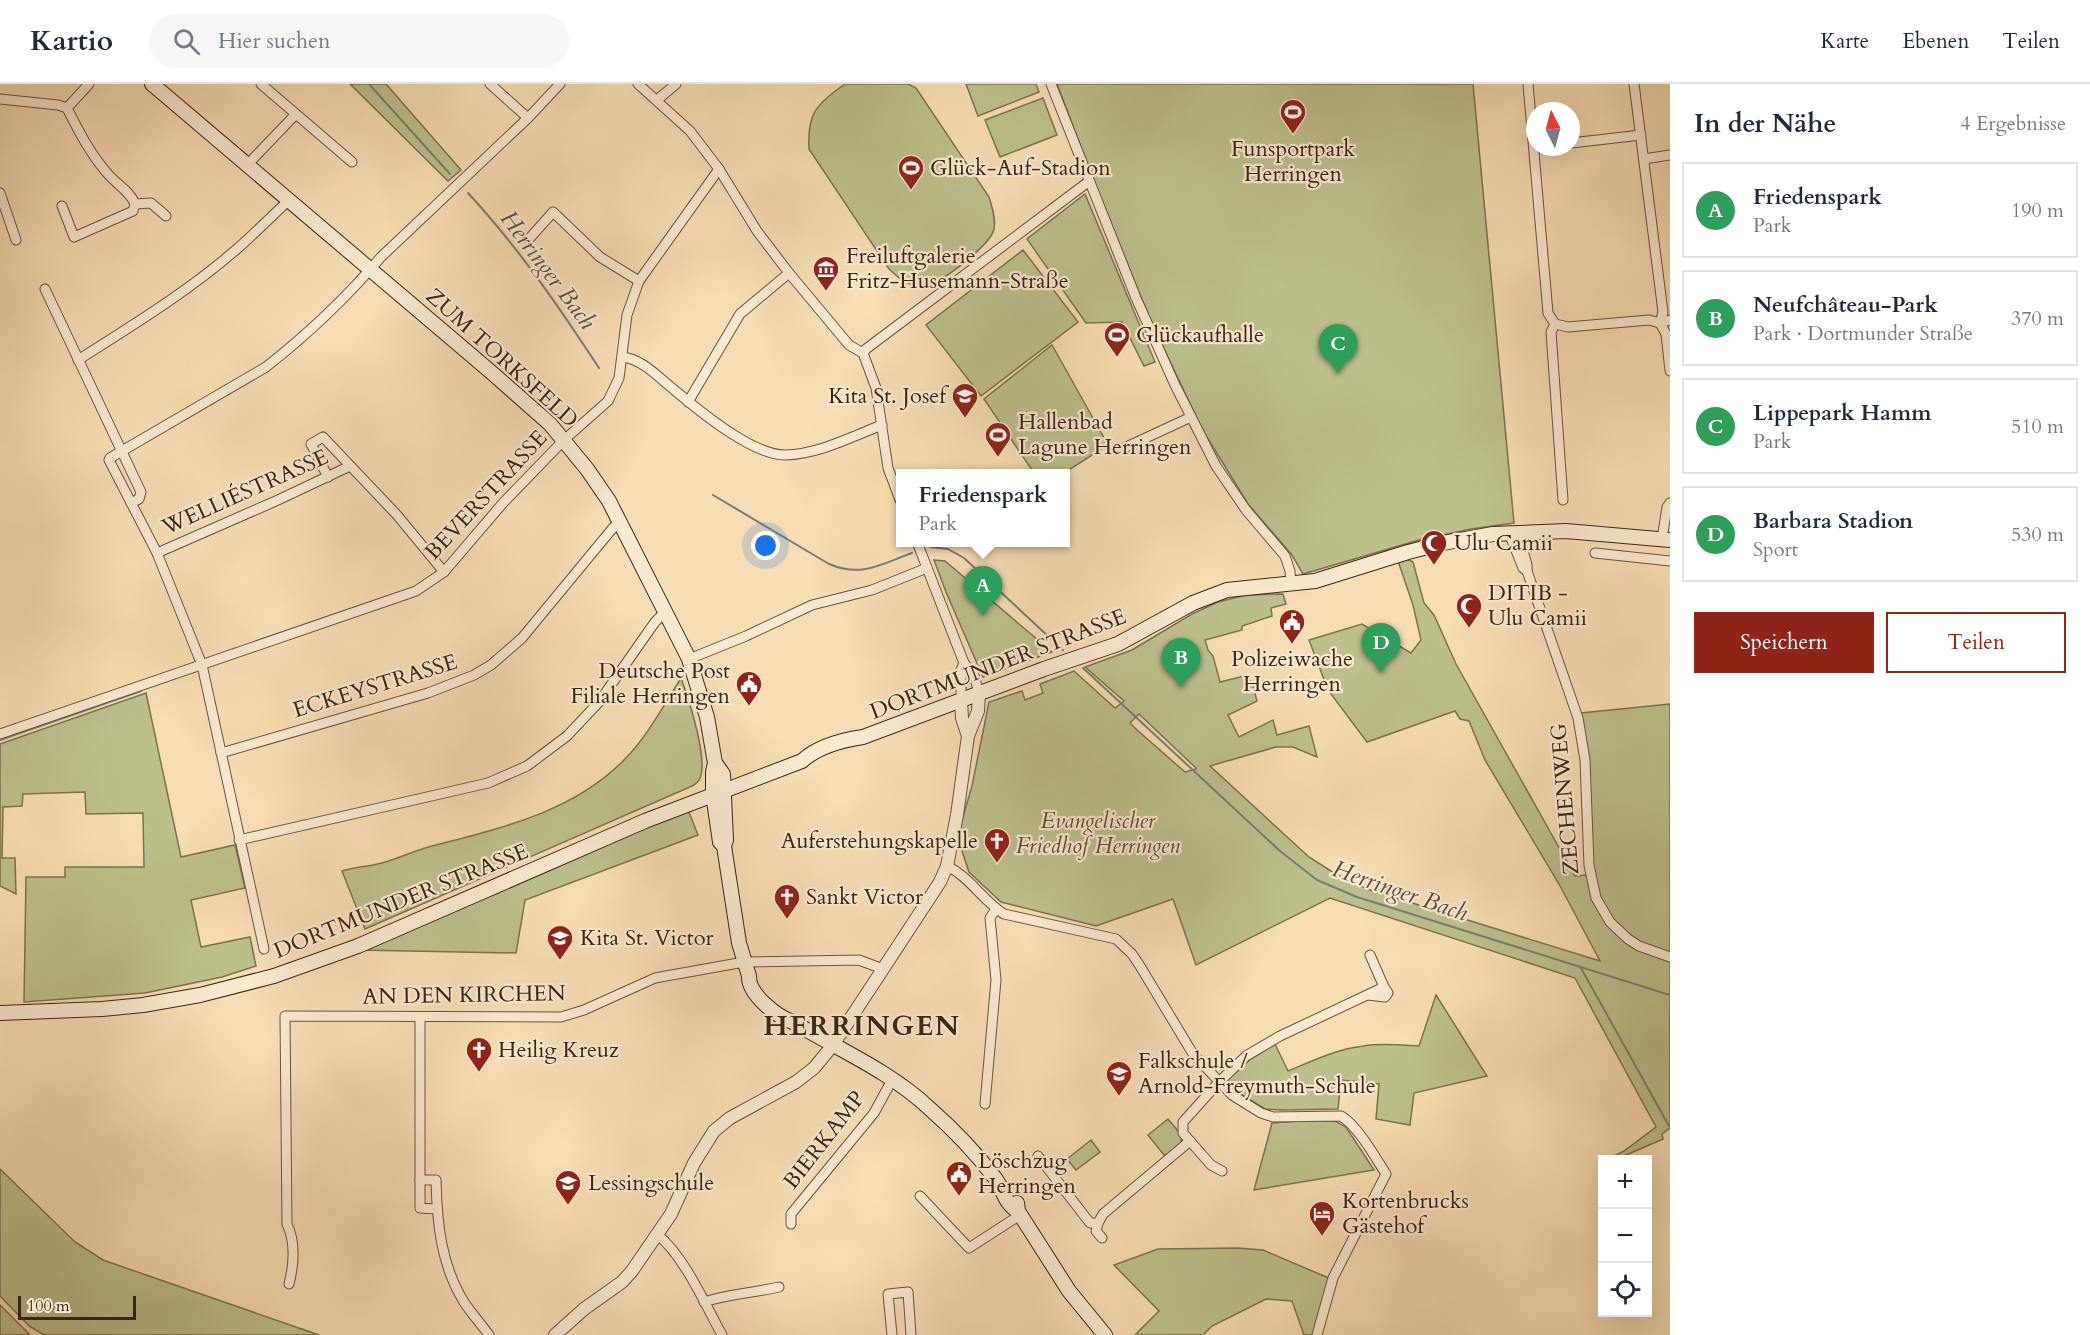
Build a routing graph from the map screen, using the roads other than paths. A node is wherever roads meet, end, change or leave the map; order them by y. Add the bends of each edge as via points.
1 (89, 84) edge
2 (152, 84) edge
3 (261, 84) edge
4 (490, 84) edge
5 (560, 84) edge
6 (638, 84) edge
7 (676, 84) edge
8 (1051, 84) edge
9 (1528, 84) edge
10 (1634, 84) edge
11 (0, 99) edge
12 (657, 100) junction
13 (1530, 102) edge
14 (67, 108) junction
15 (295, 115) junction
16 (528, 118) junction
17 (1641, 135) junction
18 (1580, 142) edge
19 (1670, 155) edge
20 (1535, 156) edge
21 (1644, 159) junction
22 (352, 162) dead end
23 (247, 165) junction
24 (718, 169) junction
25 (1088, 182) junction
26 (0, 193) edge
27 (289, 200) junction
28 (135, 204) junction
29 (62, 206) dead end
30 (166, 216) dead end
31 (528, 238) dead end
32 (16, 240) dead end
33 (370, 270) junction
34 (789, 273) junction
35 (639, 281) junction
36 (45, 289) dead end
37 (1670, 320) edge
38 (1660, 323) junction
39 (1555, 324) junction
40 (863, 353) junction
41 (622, 357) junction
42 (78, 360) junction
43 (1670, 371) edge
44 (688, 402) junction
45 (1191, 417) junction
46 (882, 425) junction
47 (564, 440) junction
48 (1124, 448) dead end
49 (120, 452) junction
50 (350, 466) junction
51 (328, 477) junction
52 (896, 489) edge
53 (1563, 500) dead end
54 (131, 503) junction
55 (1670, 503) edge
56 (620, 521) junction
57 (1513, 533) junction
58 (1634, 536) junction
59 (1666, 540) edge
60 (919, 547) edge
61 (157, 553) junction
62 (1595, 553) dead end
63 (1632, 557) junction
64 (1670, 561) edge
65 (927, 568) junction
66 (444, 572) junction
67 (1291, 585) junction
68 (664, 613) junction
69 (689, 659) junction
70 (964, 663) junction
71 (202, 665) junction
72 (979, 693) junction
73 (961, 700) junction
74 (0, 734) edge
75 (968, 736) junction
76 (221, 753) junction
77 (719, 792) junction
78 (239, 840) junction
79 (947, 866) junction
80 (996, 909) junction
81 (264, 949) dead end
82 (1370, 955) dead end
83 (1670, 957) edge
84 (744, 962) junction
85 (883, 969) junction
86 (0, 1013) edge
87 (420, 1017) junction
88 (833, 1045) junction
89 (892, 1080) junction
90 (1219, 1082) junction
91 (985, 1104) dead end
92 (1190, 1141) junction
93 (1038, 1156) dead end
94 (1222, 1171) dead end
95 (420, 1180) junction
96 (920, 1196) dead end
97 (436, 1209) junction
98 (1019, 1213) junction
99 (1098, 1223) junction
100 (790, 1224) dead end
101 (658, 1235) junction
102 (1102, 1238) dead end
103 (289, 1284) dead end
104 (778, 1287) dead end
105 (704, 1302) junction
106 (489, 1335) edge
107 (555, 1335) edge
108 (722, 1335) edge
109 (892, 1335) edge
110 (911, 1335) edge
111 (1105, 1335) edge
112 (1317, 1335) edge

1 - 14 street
2 - 23 main road, ZUM TORKSFELD
3 - 15 street
4 - 16 street
5 - 16 street
6 - 12 street
7 - 12 street
8 - 25 street
9 - 13 street
10 - 17 street
11 - 14 street
12 - 24 street via 690,131
14 - 28 street via 87,148
15 - 22 street
15 - 23 street
16 - 33 street
17 - 18 street
17 - 21 street
19 - 21 street
20 - 39 street via 1548,313
21 - 38 street via 1663,312
23 - 27 main road, ZUM TORKSFELD
24 - 34 street
24 - 35 street, BEVERSTRASSE
25 - 40 street
25 - 45 street via 1146,325
26 - 32 street
27 - 33 main road, ZUM TORKSFELD
27 - 42 street via 209,271
28 - 29 street via 133,211 74,237
28 - 30 street via 152,203
31 - 35 street via 553,212 600,257
33 - 47 main road, ZUM TORKSFELD via 491,372
33 - 49 street via 266,367
34 - 40 street via 849,345
34 - 44 street via 740,314
35 - 41 street, BEVERSTRASSE via 627,315
36 - 42 street
37 - 38 street
38 - 39 street via 1649,320 1568,327
38 - 43 street via 1666,334
39 - 53 street via 1551,332
40 - 46 street via 876,388
41 - 44 street via 642,364
41 - 47 street, BEVERSTRASSE via 619,378 608,401
42 - 49 street
44 - 46 street via 748,444 783,455 818,449
45 - 48 street
45 - 67 street via 1216,466 1285,556
46 - 52 street via 888,468
47 - 56 main road, ZUM TORKSFELD
47 - 66 street, BEVERSTRASSE
49 - 54 street via 141,492 139,499
49 - 54 street via 110,458 109,464
50 - 51 street, WELLIÉSTRASSE
50 - 51 street via 323,437 311,444
50 - 66 street
51 - 61 street, WELLIÉSTRASSE
54 - 61 street
55 - 59 street
56 - 68 main road, ZUM TORKSFELD
56 - 76 street, ECKEYSTRASSE via 522,638 474,675 428,693
57 - 58 main road, DORTMUNDER STRASSE via 1566,531
57 - 67 main road, DORTMUNDER STRASSE via 1443,543
57 - 83 street, ZECHENWEG via 1511,543 1527,571 1578,718 1585,760 1589,865 1596,898 1610,922 1628,939
58 - 59 main road, DORTMUNDER STRASSE
58 - 63 street
60 - 65 street
61 - 71 street
62 - 63 street
63 - 64 street
65 - 69 street via 872,590 812,605
65 - 70 street
66 - 71 street, BEVERSTRASSE via 416,591
67 - 72 main road, DORTMUNDER STRASSE via 1245,587 1212,596 1118,644
68 - 69 main road, ZUM TORKSFELD
68 - 78 street via 599,702 567,736 527,766 488,783
69 - 77 main road, ZUM TORKSFELD via 707,717 715,764 723,774
70 - 72 street via 974,675
70 - 73 street
71 - 74 street, BEVERSTRASSE
71 - 76 street
72 - 73 main road, DORTMUNDER STRASSE
72 - 75 street via 978,711
73 - 75 street
73 - 77 main road, DORTMUNDER STRASSE via 849,739
75 - 79 street
76 - 78 street
77 - 84 main road, ZUM TORKSFELD via 720,842 724,846
77 - 86 main road, DORTMUNDER STRASSE via 358,946 274,976 143,1005
78 - 81 street
79 - 80 street via 967,879
79 - 85 street
80 - 90 street via 1116,939 1140,966 1193,1054
80 - 91 street via 990,918 996,980
82 - 90 street via 1384,987 1257,1049
84 - 85 street, AN DEN KIRCHEN via 859,960
84 - 87 street, AN DEN KIRCHEN via 655,978 584,1011 561,1017
84 - 88 main road, ZUM TORKSFELD via 749,976 793,1022
85 - 88 street
87 - 95 street
87 - 103 street, AN DEN KIRCHEN via 285,1016 287,1224 293,1238
88 - 89 main road
88 - 101 street via 796,1082 729,1118 714,1131
89 - 98 main road via 948,1126 1002,1188 1011,1192
89 - 100 street, BIERKAMP via 874,1113 790,1214
90 - 92 street via 1183,1122 1183,1133
90 - 112 street via 1249,1106 1273,1117 1341,1116 1386,1174 1332,1278
92 - 94 street via 1211,1165
92 - 99 street via 1103,1214
93 - 99 street via 1090,1223
95 - 97 street via 436,1180
95 - 97 street via 420,1209
96 - 98 street via 969,1248
97 - 106 street via 448,1268 464,1302
98 - 111 main road via 1069,1291
99 - 102 street via 1096,1231
101 - 105 street via 670,1246
101 - 107 street via 622,1282
104 - 105 street
105 - 108 street
109 - 110 street via 888,1294 908,1292

